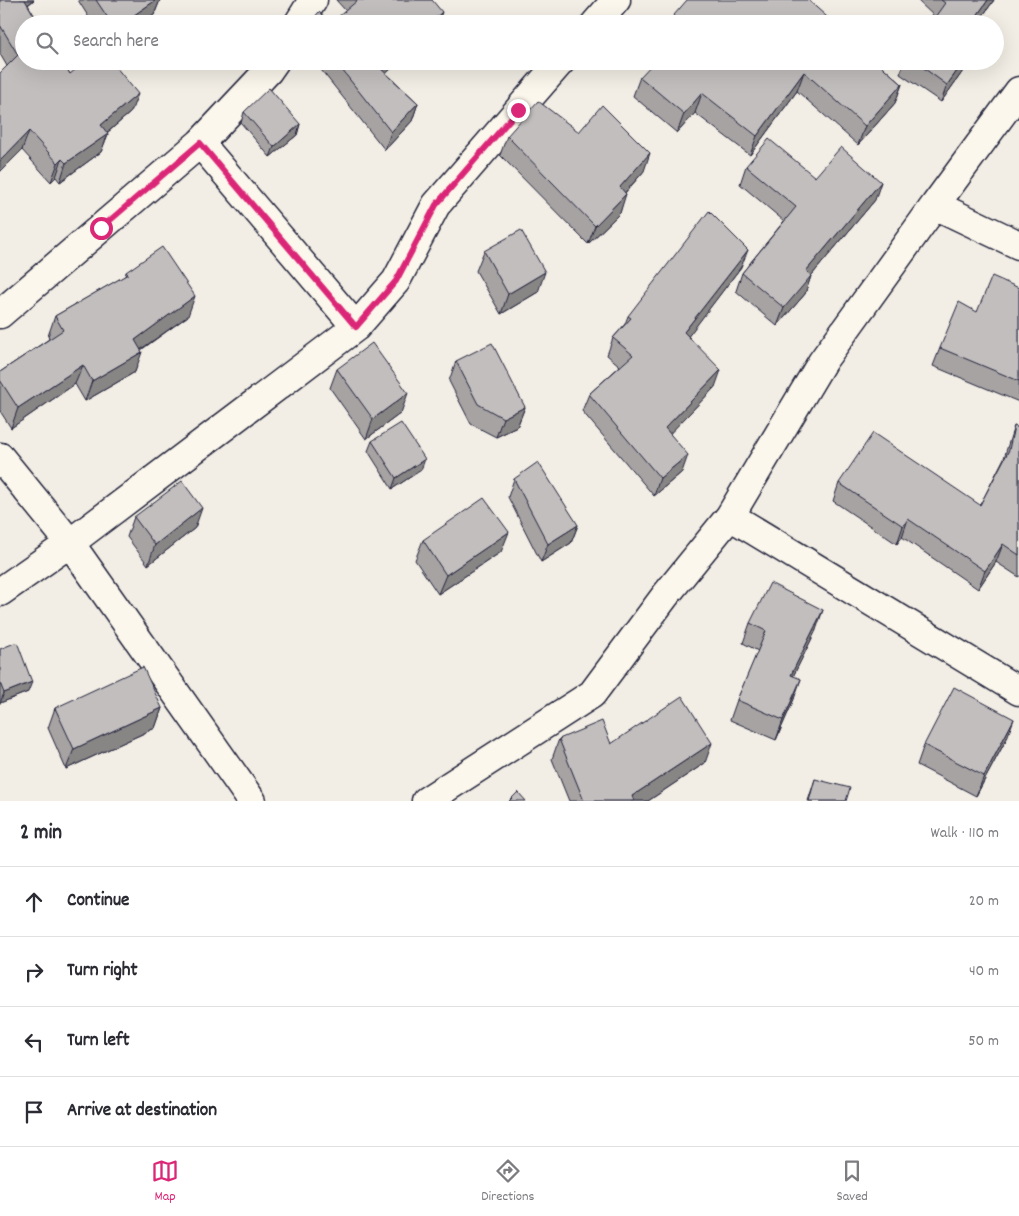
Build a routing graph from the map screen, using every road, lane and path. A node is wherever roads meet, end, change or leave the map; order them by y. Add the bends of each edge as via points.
1 (313, 0) edge
2 (616, 0) edge
3 (304, 15) edge
4 (603, 15) edge
5 (269, 70) edge
6 (553, 70) edge
7 (1019, 91) edge
8 (200, 143) junction
9 (935, 205) junction
10 (1019, 245) edge
11 (0, 314) edge
12 (356, 327) junction
13 (0, 457) edge
14 (730, 516) junction
15 (70, 542) junction
16 (0, 592) edge
17 (1019, 691) edge
18 (252, 801) edge
19 (426, 801) edge

1 - 3 street
2 - 4 street
5 - 8 street
6 - 12 street via 436,205 396,281
7 - 9 street
8 - 11 street
8 - 12 street
9 - 10 street
9 - 14 street via 822,362
12 - 15 street
13 - 15 street
14 - 17 street
14 - 19 street via 592,694
15 - 16 street
15 - 18 street

